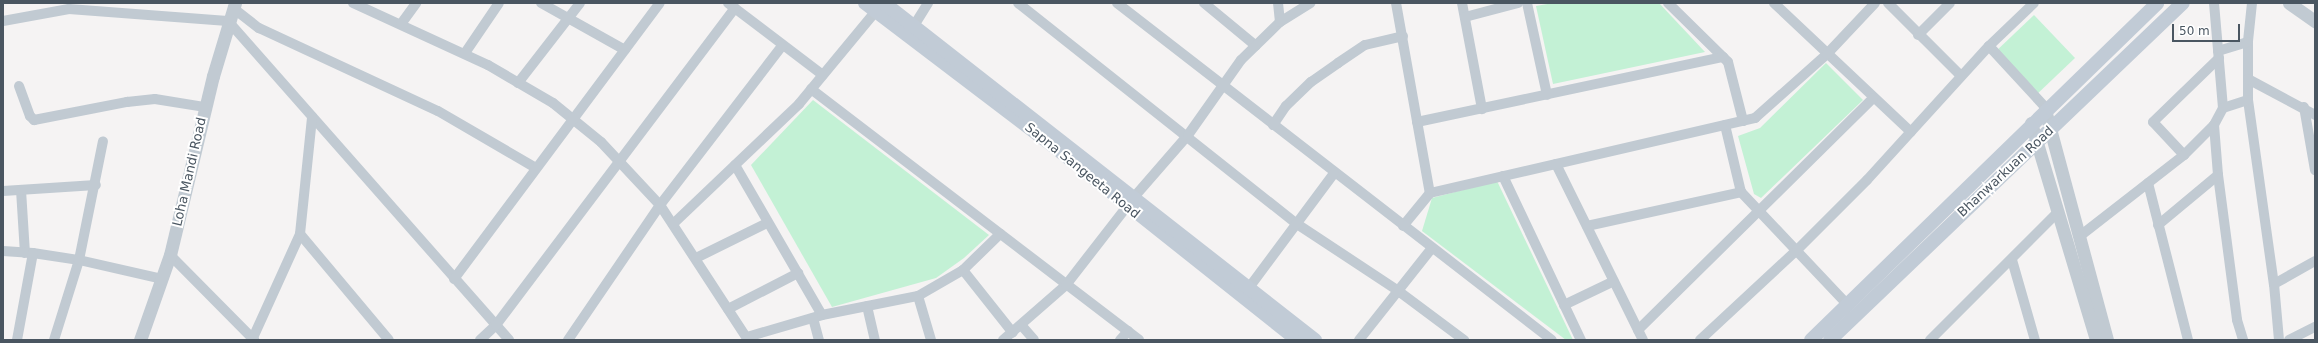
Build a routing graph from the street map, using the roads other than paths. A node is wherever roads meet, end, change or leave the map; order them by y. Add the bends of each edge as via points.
1 (353, 3) edge
2 (416, 3) edge
3 (499, 3) edge
4 (541, 3) edge
5 (580, 3) edge
6 (660, 3) edge
7 (928, 3) edge
8 (1018, 3) edge
9 (1117, 3) edge
10 (1204, 3) edge
11 (1278, 3) edge
12 (1310, 3) edge
13 (1396, 3) edge
14 (1462, 3) edge
15 (1518, 3) edge
16 (1527, 3) edge
17 (1668, 3) edge
18 (1774, 3) edge
19 (1876, 3) edge
20 (1888, 3) edge
21 (1950, 3) edge
22 (2034, 3) edge
23 (2157, 3) edge
24 (2183, 3) edge
25 (2214, 3) edge
26 (2252, 3) edge
27 (2289, 3) edge
28 (234, 6) edge
29 (731, 6) edge
30 (875, 6) edge
31 (1216, 8) edge
32 (570, 17) junction
33 (1465, 17) junction
34 (3, 21) edge
35 (228, 21) junction
36 (2315, 21) edge
37 (1280, 22) junction
38 (401, 24) junction
39 (911, 30) junction
40 (1918, 35) junction
41 (1403, 36) junction
42 (2248, 42) junction
43 (782, 46) junction
44 (1256, 46) junction
45 (1989, 46) junction
46 (625, 50) junction
47 (465, 53) junction
48 (1827, 54) junction
49 (2219, 54) junction
50 (1723, 57) junction
51 (823, 75) junction
52 (1961, 76) junction
53 (2248, 78) junction
54 (518, 83) junction
55 (19, 86) dead end
56 (1221, 86) junction
57 (811, 89) junction
58 (1547, 95) junction
59 (1874, 98) junction
60 (2248, 100) junction
61 (2304, 107) junction
62 (205, 108) junction
63 (2223, 108) junction
64 (1482, 109) junction
65 (2046, 110) junction
66 (2315, 114) edge
67 (312, 117) junction
68 (572, 119) junction
69 (1743, 121) junction
70 (1417, 122) junction
71 (2031, 123) junction
72 (1273, 125) junction
73 (1726, 125) junction
74 (2214, 125) junction
75 (2052, 131) junction
76 (1911, 132) junction
77 (1188, 135) junction
78 (103, 141) dead end
79 (2038, 142) junction
80 (2184, 154) junction
81 (619, 161) junction
82 (1556, 164) junction
83 (735, 165) junction
84 (536, 168) junction
85 (2315, 170) edge
86 (1334, 173) junction
87 (2218, 174) junction
88 (1503, 176) junction
89 (96, 184) junction
90 (2148, 184) junction
91 (21, 190) junction
92 (3, 191) edge
93 (1741, 192) junction
94 (1430, 193) junction
95 (1131, 201) junction
96 (660, 205) junction
97 (1759, 210) junction
98 (2059, 211) junction
99 (767, 223) junction
100 (673, 224) junction
101 (1297, 224) junction
102 (2158, 225) junction
103 (1403, 226) junction
104 (1587, 226) junction
105 (300, 234) junction
106 (1000, 234) junction
107 (2080, 236) junction
108 (1432, 248) junction
109 (1797, 250) junction
110 (3, 251) edge
111 (29, 253) junction
112 (170, 255) junction
113 (696, 258) junction
114 (79, 260) junction
115 (2012, 260) junction
116 (2315, 261) edge
117 (963, 270) junction
118 (798, 273) junction
119 (162, 279) junction
120 (454, 279) junction
121 (1614, 281) junction
122 (2274, 284) junction
123 (1066, 285) junction
124 (1248, 289) junction
125 (1398, 290) junction
126 (918, 296) junction
127 (1564, 305) junction
128 (1848, 305) junction
129 (867, 306) junction
130 (728, 309) junction
131 (818, 316) junction
132 (496, 325) junction
133 (1022, 326) junction
134 (2315, 327) edge
135 (1638, 330) junction
136 (1128, 331) junction
137 (1013, 333) junction
138 (748, 338) edge
139 (1290, 338) edge
140 (2032, 338) edge
141 (17, 340) edge
142 (54, 340) edge
143 (140, 340) edge
144 (253, 340) edge
145 (389, 340) edge
146 (480, 340) edge
147 (509, 340) edge
148 (568, 340) edge
149 (819, 340) edge
150 (875, 340) edge
151 (931, 340) edge
152 (1003, 340) edge
153 (1034, 340) edge
154 (1120, 340) edge
155 (1139, 340) edge
156 (1315, 340) edge
157 (1359, 340) edge
158 (1464, 340) edge
159 (1552, 340) edge
160 (1581, 340) edge
161 (1643, 340) edge
162 (1700, 340) edge
163 (1811, 340) edge
164 (1830, 340) edge
165 (1930, 340) edge
166 (2096, 340) edge
167 (2107, 340) edge
168 (2188, 340) edge
169 (2243, 340) edge
170 (2279, 340) edge
171 (2289, 340) edge

1 - 38 street
2 - 38 street
3 - 47 street
4 - 32 street
5 - 32 street
6 - 46 street
7 - 39 street
8 - 77 street
9 - 56 street
10 - 31 street
11 - 37 street
12 - 37 street
13 - 41 street
14 - 33 street
15 - 33 street
16 - 58 street
17 - 50 street
18 - 48 street
19 - 48 street
20 - 40 street
21 - 40 street
22 - 45 street
23 - 65 main road, Bhanwarkuan Road
24 - 75 main road, Bhanwarkuan Road
25 - 49 street
26 - 42 street
27 - 36 street
28 - 35 street, Loha Mandi Road
28 - 84 street via 259,28 438,111
29 - 43 street
29 - 81 street
30 - 39 main road, Sapna Sangeeta Road
30 - 51 street
31 - 44 street
32 - 46 street
32 - 54 street
33 - 64 street
34 - 35 street via 69,9
35 - 62 street, Loha Mandi Road
35 - 67 street
37 - 44 street
38 - 47 street
39 - 95 main road, Sapna Sangeeta Road via 1061,152
40 - 52 street
41 - 70 street
41 - 72 street via 1365,45 1311,82 1286,106
42 - 49 street
42 - 53 street
43 - 51 street
43 - 96 street
44 - 56 street
45 - 52 street
45 - 65 street
46 - 68 street
47 - 54 street
48 - 59 street
48 - 69 street via 1755,118
49 - 63 street
49 - 80 street via 2153,122
50 - 58 street
50 - 69 street via 1728,62
51 - 57 street
52 - 76 street
53 - 60 street
53 - 61 street
54 - 68 street via 553,103
55 - 62 street via 30,116 34,120 155,99
56 - 72 street
56 - 77 street
57 - 83 street
57 - 106 street
58 - 64 street
59 - 76 street
59 - 97 street
60 - 63 street
60 - 122 street
61 - 66 street
61 - 85 street
62 - 112 street, Loha Mandi Road
63 - 74 street
64 - 70 street
65 - 71 main road, Bhanwarkuan Road
65 - 75 street
67 - 105 street
67 - 120 street
68 - 81 street
68 - 84 street
69 - 73 street
70 - 94 street
71 - 79 street
71 - 128 main road, Bhanwarkuan Road
72 - 86 street
73 - 82 street
73 - 93 street
74 - 80 street
74 - 87 street
75 - 79 main road, Bhanwarkuan Road
75 - 107 street
76 - 109 street
77 - 95 street
77 - 101 street
78 - 89 street
79 - 98 street
79 - 164 main road, Bhanwarkuan Road
80 - 90 street
81 - 96 street
81 - 132 street
82 - 88 street
82 - 104 street
83 - 99 street
83 - 100 street
84 - 120 street
86 - 101 street
86 - 103 street
87 - 102 street
87 - 169 street via 2237,320
88 - 94 street
88 - 127 street
89 - 91 street
89 - 114 street
90 - 102 street
90 - 107 street
91 - 92 street
91 - 111 street
93 - 97 street
93 - 104 street
94 - 103 street
95 - 123 street
95 - 124 main road, Sapna Sangeeta Road
95 - 139 main road, Sapna Sangeeta Road
96 - 100 street
96 - 148 street
97 - 109 street
97 - 135 street
98 - 115 street
98 - 166 street
99 - 113 street
99 - 118 street
100 - 113 street
101 - 124 street
101 - 125 street
102 - 168 street
103 - 108 street
104 - 121 street
105 - 144 street
105 - 145 street
106 - 117 street
106 - 123 street
107 - 167 street
108 - 125 street
108 - 159 street
109 - 128 street
109 - 162 street
110 - 111 street
111 - 114 street
111 - 141 street
112 - 119 street, Loha Mandi Road
112 - 144 street
113 - 130 street
114 - 119 street
114 - 142 street
115 - 140 street
115 - 165 street
116 - 122 street
117 - 126 street
117 - 137 street
118 - 130 street
118 - 131 street
119 - 143 street, Loha Mandi Road
120 - 132 street
121 - 127 street
121 - 135 street
122 - 170 street
123 - 133 street
123 - 136 street
124 - 156 main road, Sapna Sangeeta Road
125 - 157 street
125 - 158 street
126 - 129 street
126 - 151 street
127 - 160 street
128 - 163 main road, Bhanwarkuan Road
129 - 131 street
129 - 150 street
130 - 138 street
131 - 138 street
131 - 149 street
132 - 146 street
132 - 147 street
133 - 137 street
133 - 153 street
134 - 171 street
135 - 161 street
136 - 154 street
136 - 155 street
137 - 152 street

